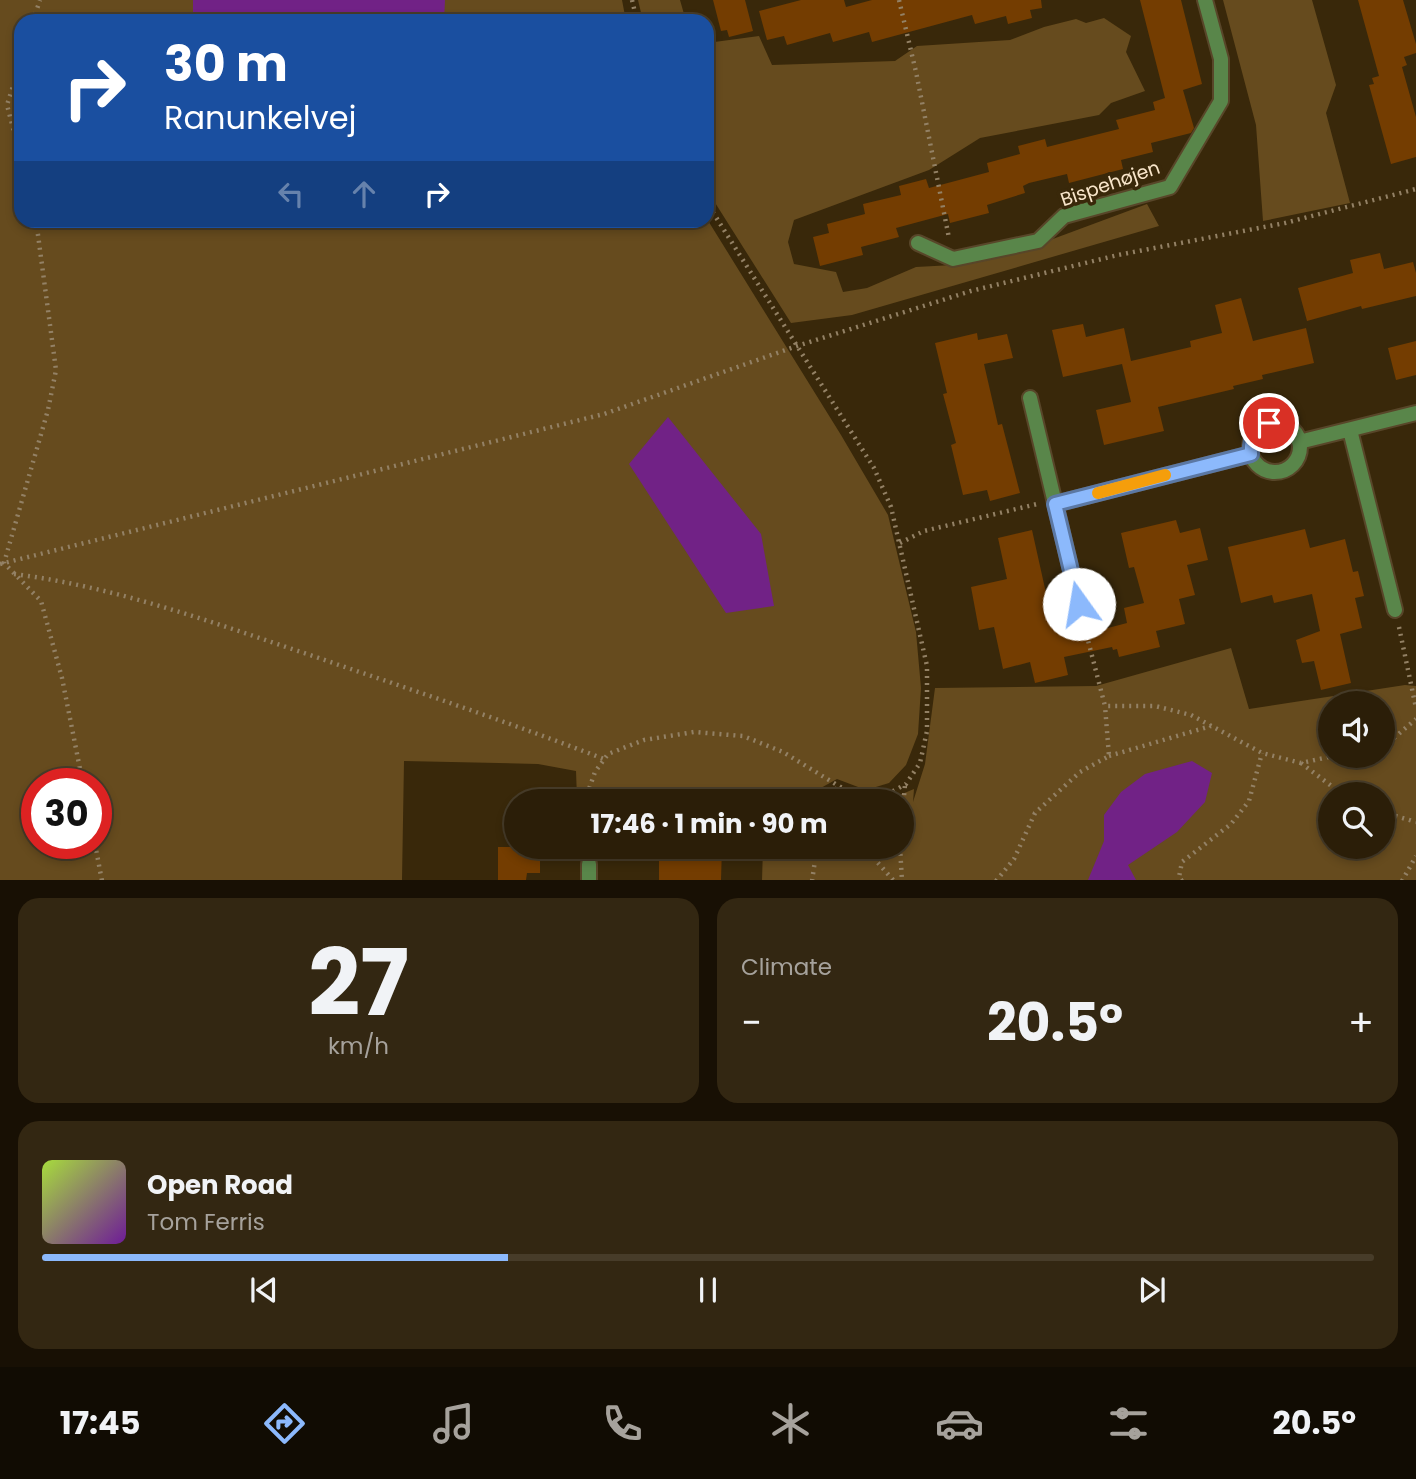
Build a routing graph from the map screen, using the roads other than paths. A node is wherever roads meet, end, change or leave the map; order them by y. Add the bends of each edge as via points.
1 (1205, 0) edge
2 (918, 243) dead end
3 (1030, 398) dead end
4 (1416, 412) edge
5 (1350, 430) junction
6 (1299, 442) junction
7 (1251, 454) junction
8 (1055, 504) junction
9 (1079, 604) road end
10 (1395, 610) road end
11 (589, 864) dead end
12 (589, 880) edge

1 - 2 street, Bispehøjen via 1221,59 1220,101 1170,187 1064,216 1038,241 953,259
3 - 8 street
4 - 5 street
5 - 6 street
5 - 10 street
6 - 7 street via 1297,458 1285,470 1265,470
6 - 7 street via 1291,428 1269,423 1255,432
7 - 8 street
8 - 9 street
11 - 12 street

